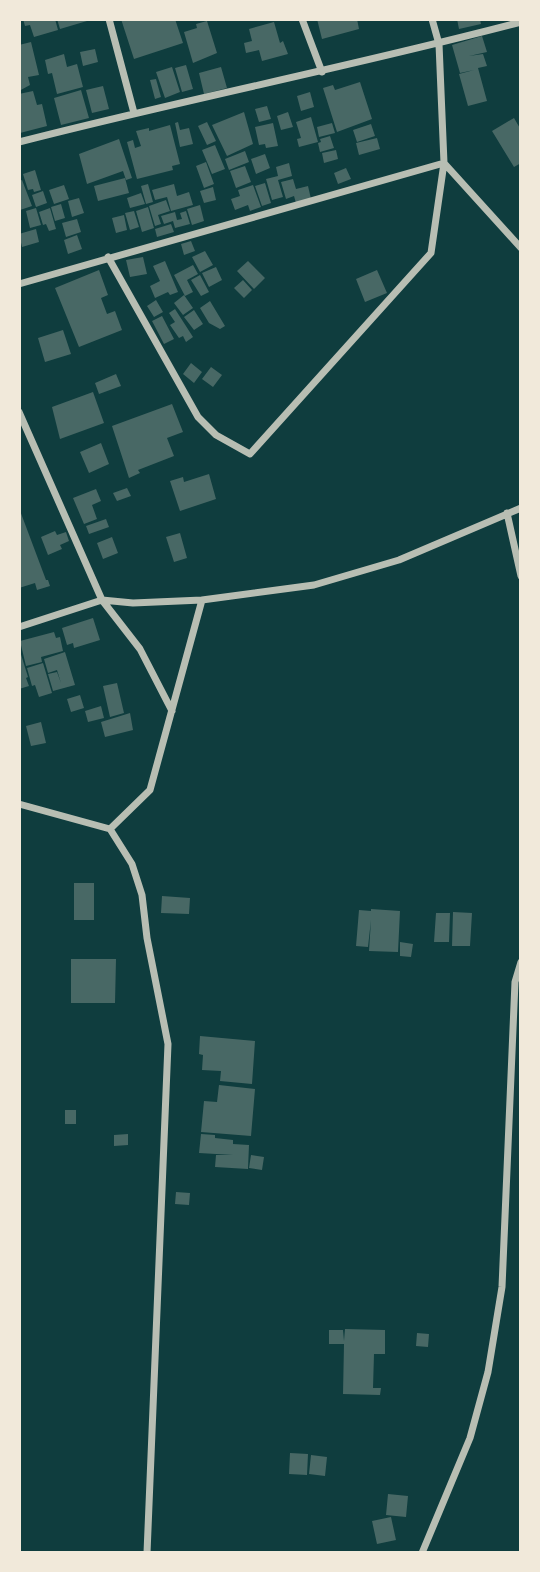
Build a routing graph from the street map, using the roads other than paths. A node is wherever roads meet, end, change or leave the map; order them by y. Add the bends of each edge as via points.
1 (109, 19) edge
2 (302, 19) edge
3 (432, 19) edge
4 (521, 22) edge
5 (439, 44) junction
6 (321, 72) junction
7 (134, 113) junction
8 (19, 142) edge
9 (444, 163) junction
10 (521, 248) edge
11 (108, 257) junction
12 (19, 284) edge
13 (19, 412) edge
14 (521, 508) edge
15 (507, 513) junction
16 (521, 576) edge
17 (102, 600) junction
18 (202, 600) junction
19 (19, 626) edge
20 (172, 711) junction
21 (19, 804) edge
22 (110, 829) junction
23 (521, 961) edge
24 (147, 1553) edge
25 (422, 1553) edge

1 - 7 street
2 - 6 street
3 - 5 street
4 - 5 street
5 - 6 street
5 - 9 street
6 - 7 street
7 - 8 street
9 - 10 street
9 - 11 street
9 - 11 street via 430,253 250,454 216,435 198,417
11 - 12 street
13 - 17 street
14 - 15 street
15 - 16 street
15 - 18 street via 398,560 314,585
17 - 18 street
17 - 19 street
17 - 20 street via 141,649
18 - 20 street
20 - 22 street via 150,790
21 - 22 street
22 - 24 street via 132,864 142,895 168,1044
23 - 25 street via 515,982 502,1287 490,1360 470,1438

